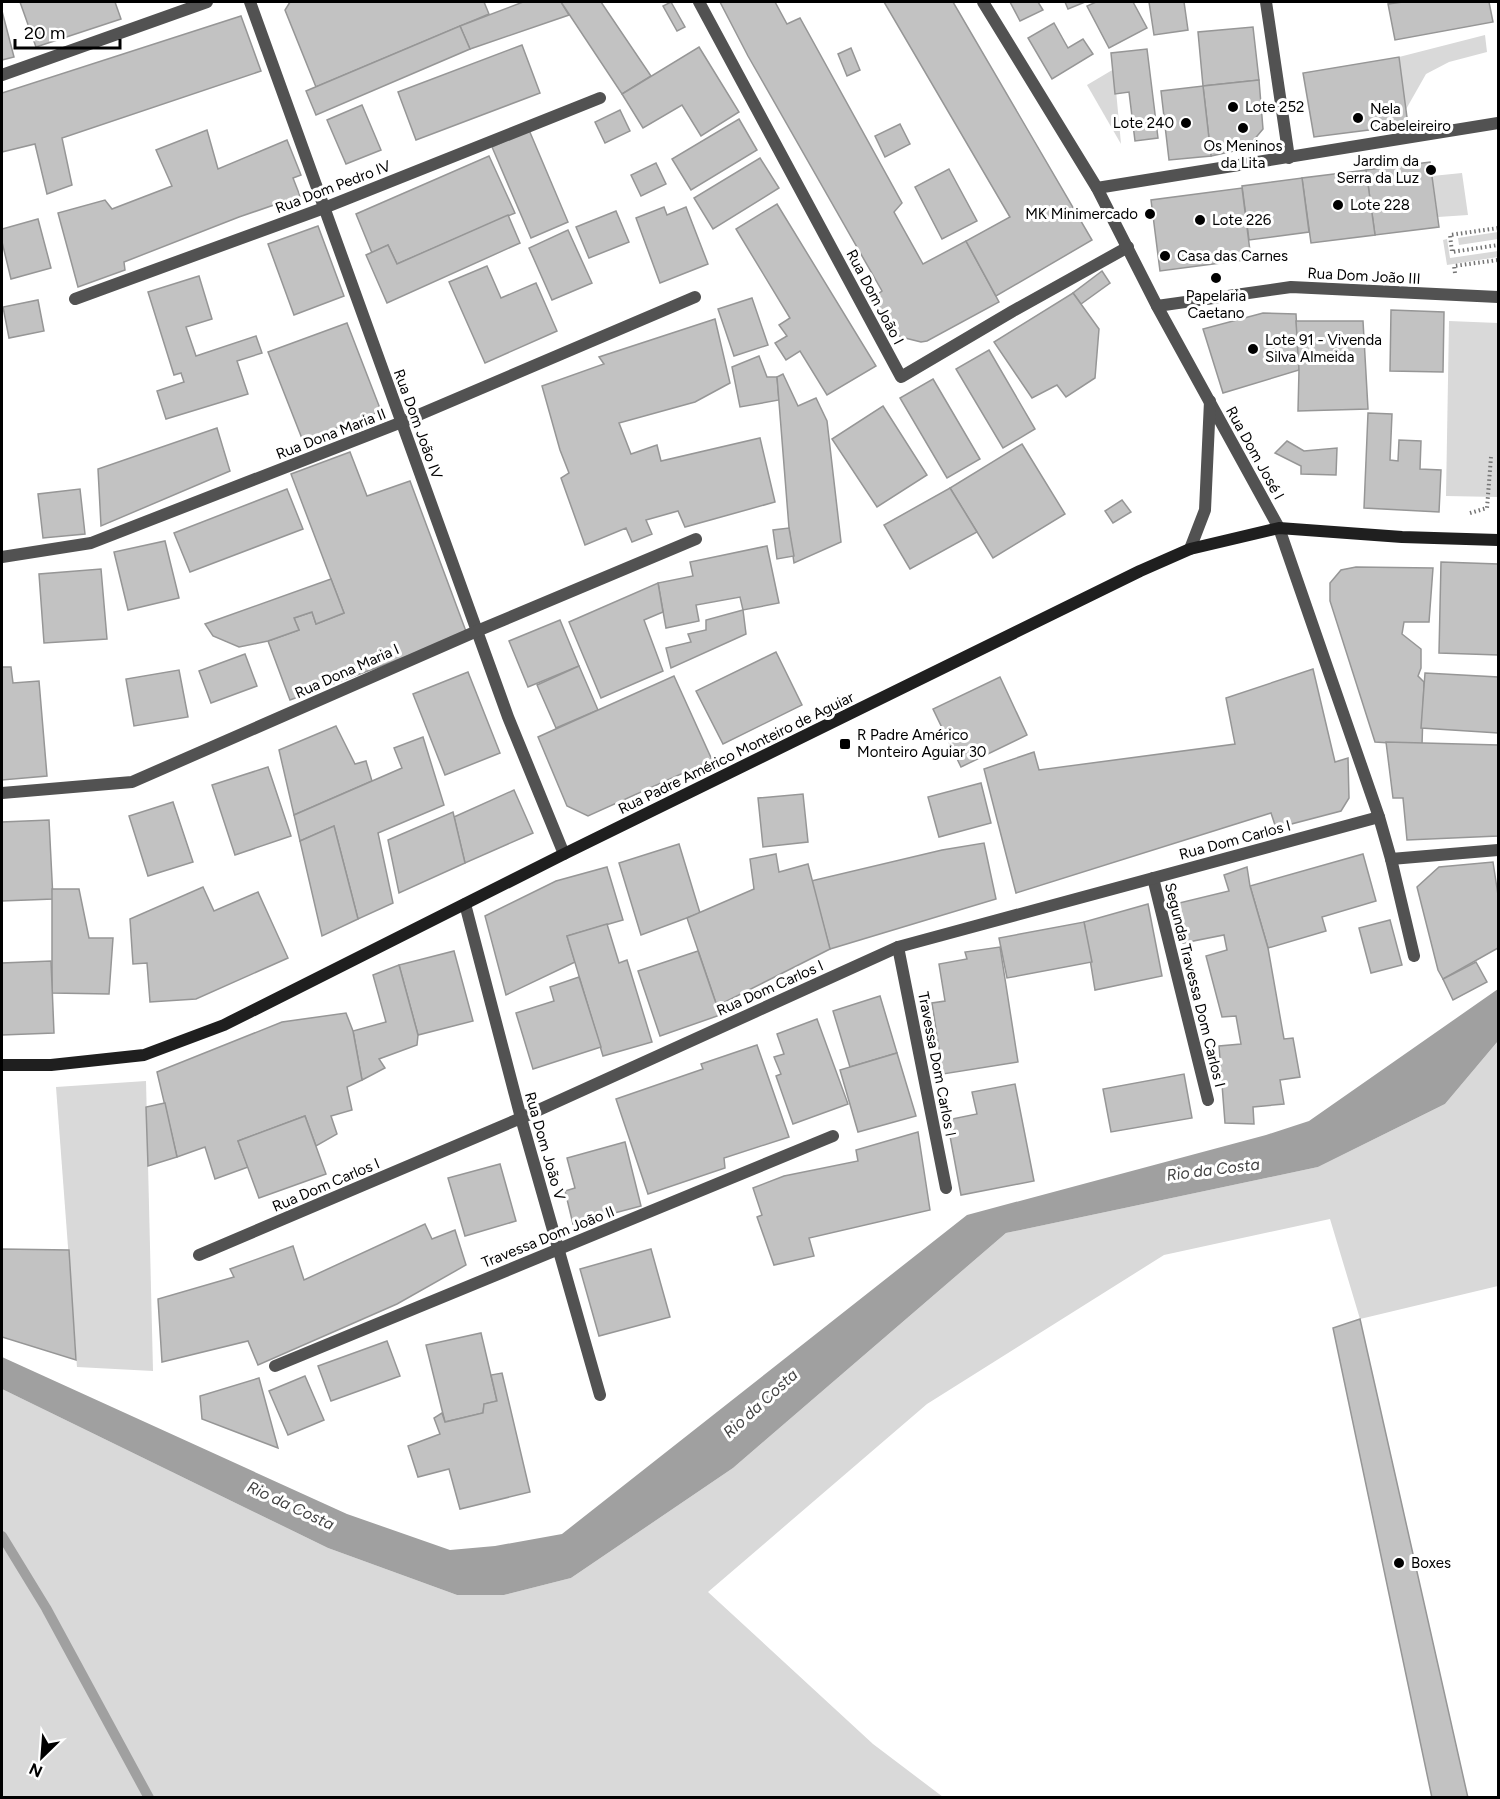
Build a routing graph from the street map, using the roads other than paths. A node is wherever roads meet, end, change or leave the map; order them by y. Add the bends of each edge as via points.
1 (207, 2) edge
2 (250, 2) edge
3 (699, 2) edge
4 (983, 2) edge
5 (1266, 2) edge
6 (2, 75) edge
7 (600, 98) dead end
8 (1498, 123) edge
9 (1289, 158) junction
10 (1097, 188) junction
11 (324, 208) junction
12 (1128, 247) junction
13 (695, 297) dead end
14 (1498, 297) edge
15 (75, 299) dead end
16 (1157, 306) junction
17 (1210, 401) junction
18 (402, 422) junction
19 (1279, 528) junction
20 (696, 539) dead end
21 (1498, 540) edge
22 (1190, 549) junction
23 (2, 557) edge
24 (477, 631) junction
25 (2, 793) edge
26 (1379, 817) junction
27 (1498, 850) edge
28 (564, 854) junction
29 (1391, 859) junction
30 (1153, 878) junction
31 (465, 904) junction
32 (898, 947) junction
33 (1414, 956) dead end
34 (2, 1065) edge
35 (1208, 1100) dead end
36 (521, 1118) junction
37 (833, 1136) dead end
38 (946, 1188) dead end
39 (559, 1249) junction
40 (199, 1255) dead end
41 (275, 1366) dead end
42 (600, 1395) dead end

1 - 6 street
2 - 11 street, Rua Dom João IV
3 - 12 street, Rua Dom João I via 901,377
4 - 10 street, Rua Dom José I
5 - 9 street
7 - 11 street, Rua Dom Pedro IV
8 - 9 street
9 - 10 street
10 - 12 street, Rua Dom José I
11 - 15 street, Rua Dom Pedro IV
11 - 18 street, Rua Dom João IV
12 - 16 street, Rua Dom José I
13 - 18 street, Rua Dona Maria II
14 - 16 street, Rua Dom João III via 1291,287
16 - 17 street, Rua Dom José I
17 - 19 street, Rua Dom José I
17 - 22 street via 1206,510
18 - 23 street, Rua Dona Maria II via 91,543
18 - 24 street, Rua Dom João IV
19 - 21 street, Rua Padre Américo Monteiro de Aguiar
19 - 22 street, Rua Padre Américo Monteiro de Aguiar
19 - 26 street, Rua Dom José I
20 - 24 street, Rua Dona Maria I
22 - 28 street, Rua Padre Américo Monteiro de Aguiar
24 - 25 street, Rua Dona Maria I via 132,782
24 - 28 street, Rua Dom João IV
26 - 29 street, Rua Dom José I
26 - 30 street, Rua Dom Carlos I
27 - 29 street
28 - 31 street, Rua Padre Américo Monteiro de Aguiar
29 - 33 street, Rua Dom José I
30 - 32 street, Rua Dom Carlos I
30 - 35 street, Segunda Travessa Dom Carlos I
31 - 34 street, Rua Padre Américo Monteiro de Aguiar via 224,1025 144,1055 51,1065
31 - 36 street, Rua Dom João V
32 - 36 street, Rua Dom Carlos I
32 - 38 street, Travessa Dom Carlos I
36 - 39 street, Rua Dom João V
36 - 40 street, Rua Dom Carlos I
37 - 39 street, Travessa Dom João II
39 - 41 street, Travessa Dom João II
39 - 42 street, Rua Dom João V

